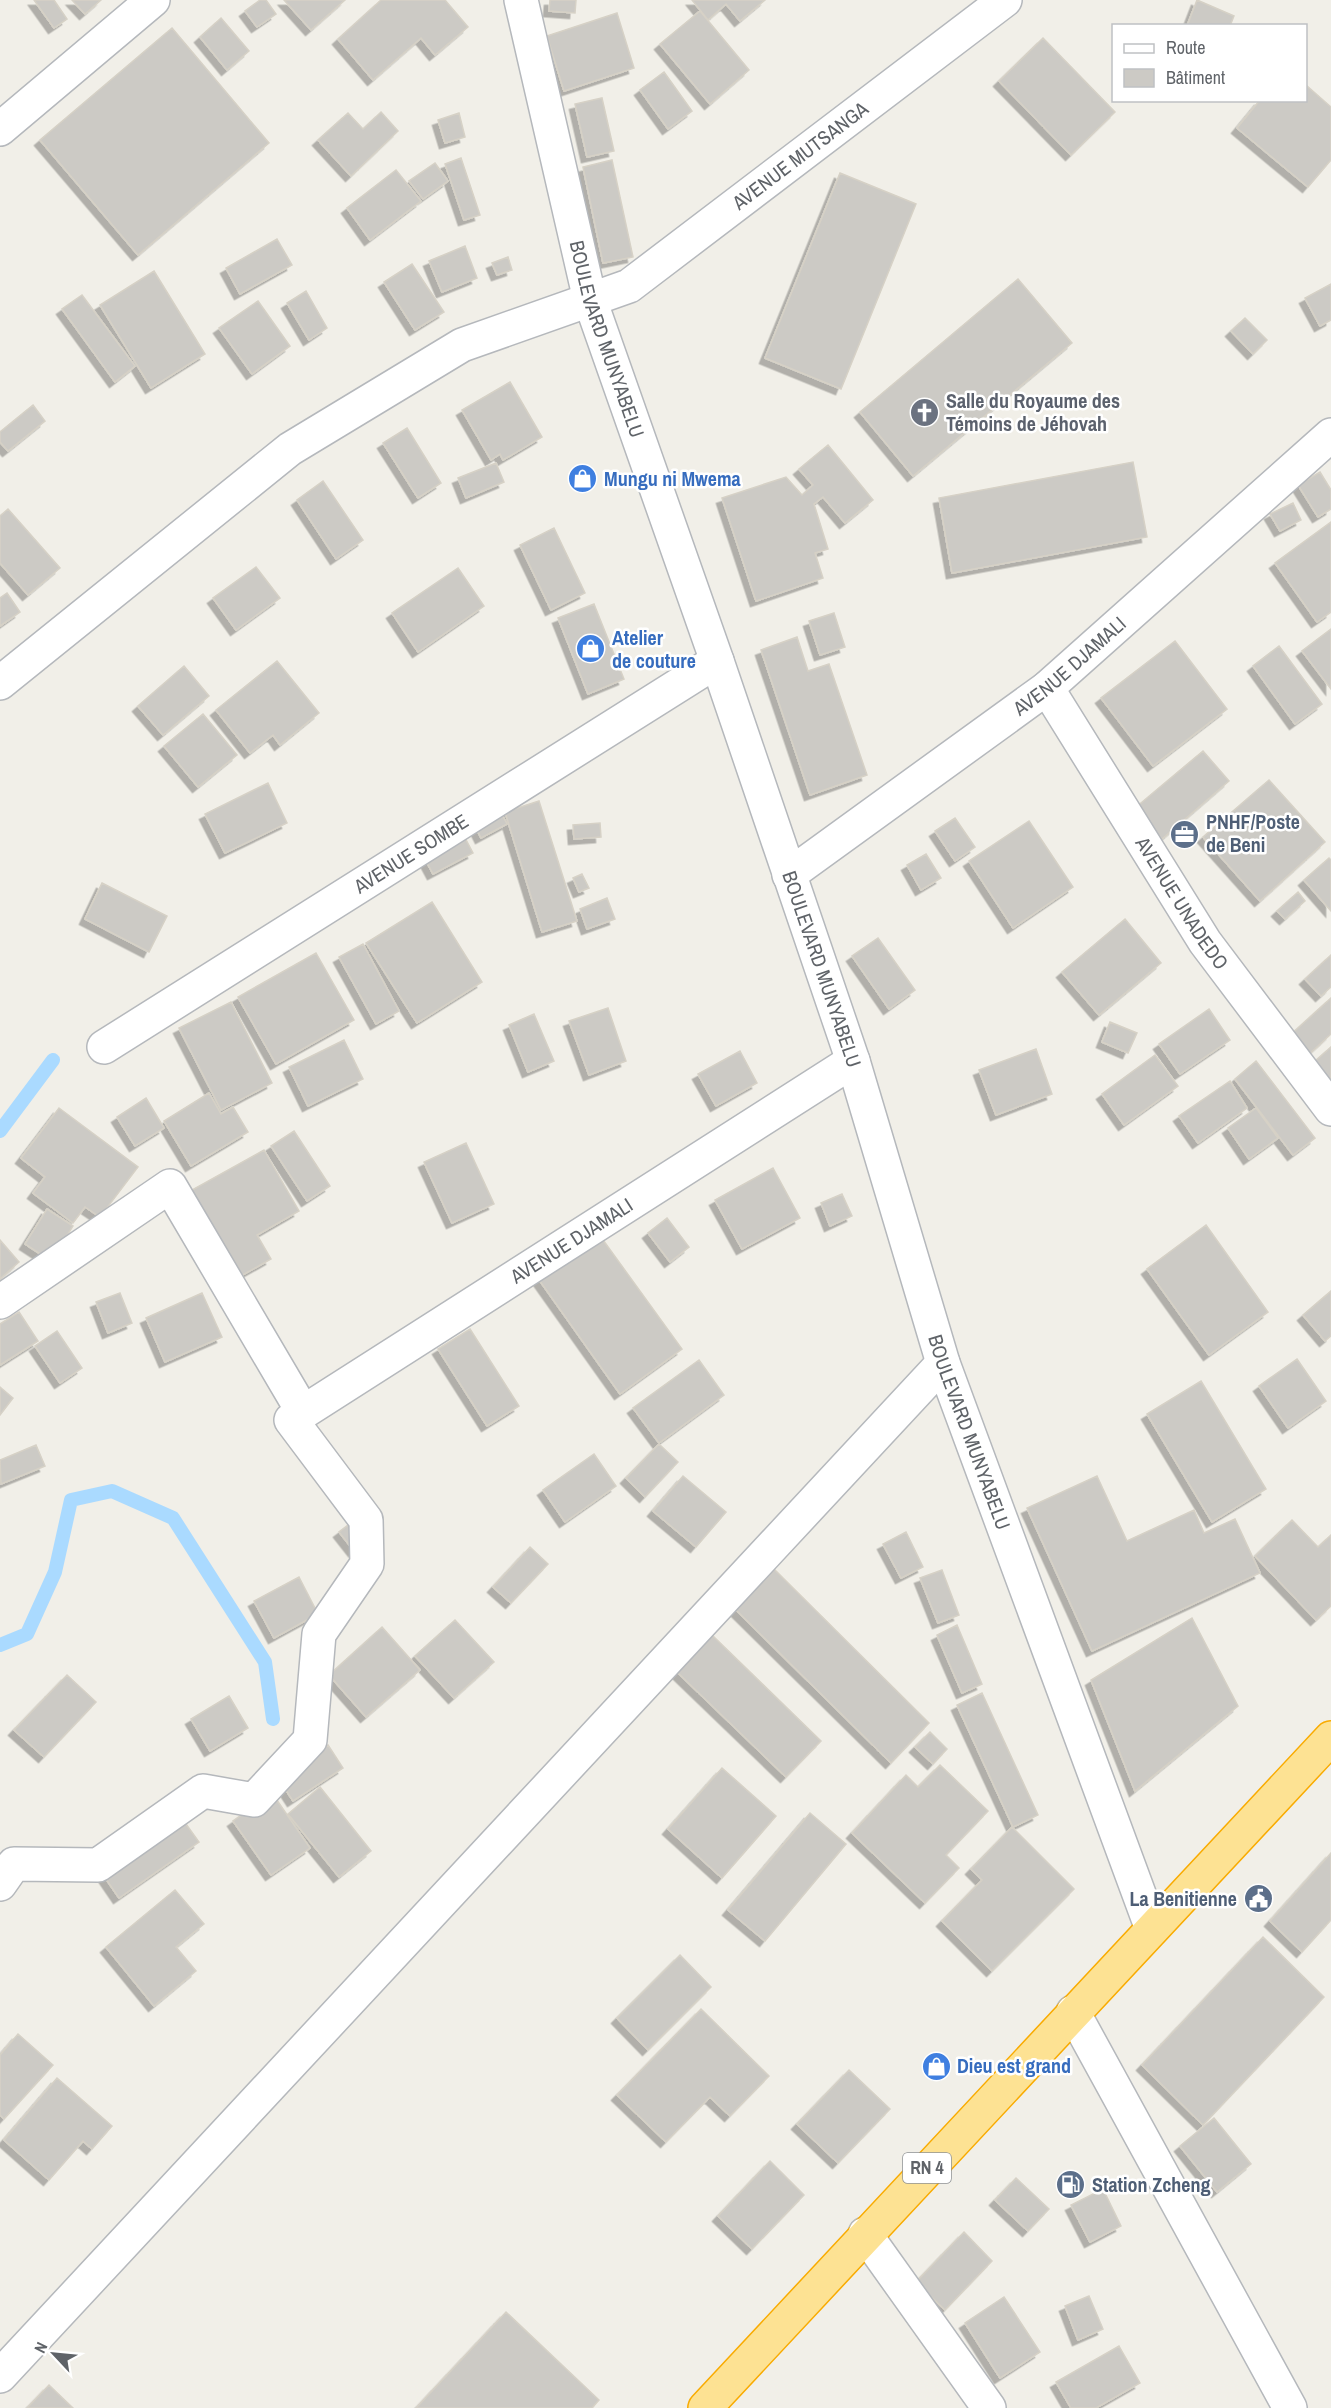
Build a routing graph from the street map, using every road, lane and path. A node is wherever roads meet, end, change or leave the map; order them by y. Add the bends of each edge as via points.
1 (153, 0) edge
2 (521, 0) edge
3 (1005, 0) edge
4 (0, 129) edge
5 (590, 300) junction
6 (1331, 435) edge
7 (717, 661) junction
8 (0, 683) edge
9 (1047, 688) junction
10 (789, 875) junction
11 (104, 1047) dead end
12 (853, 1061) junction
13 (1331, 1109) edge
14 (0, 1302) edge
15 (943, 1363) junction
16 (297, 1416) junction
17 (1331, 1738) edge
18 (0, 1884) edge
19 (1152, 1929) junction
20 (1072, 2012) junction
21 (865, 2234) junction
22 (0, 2376) edge
23 (705, 2408) edge
24 (989, 2408) edge
25 (1290, 2408) edge

1 - 4 street
2 - 5 street, BOULEVARD MUNYABELU
3 - 5 street, AVENUE MUTSANGA via 628,286
5 - 7 street, BOULEVARD MUNYABELU
5 - 8 street, AVENUE MUTSANGA via 462,345 290,448
6 - 9 street, AVENUE DJAMALI
7 - 10 street, BOULEVARD MUNYABELU
7 - 11 street, AVENUE SOMBE
9 - 10 street, AVENUE DJAMALI
9 - 13 street, AVENUE UNADEDO via 1205,942
10 - 12 street, BOULEVARD MUNYABELU
12 - 15 street, BOULEVARD MUNYABELU
12 - 16 street, AVENUE DJAMALI
14 - 16 street via 170,1186
15 - 19 street, BOULEVARD MUNYABELU
15 - 22 street
16 - 18 street via 366,1520 367,1564 319,1635 310,1740 254,1800 203,1791 98,1865 14,1864
17 - 19 highway, RN 4
19 - 20 highway, RN 4
20 - 21 highway, RN 4
20 - 25 street
21 - 23 highway, RN 4
21 - 24 street

